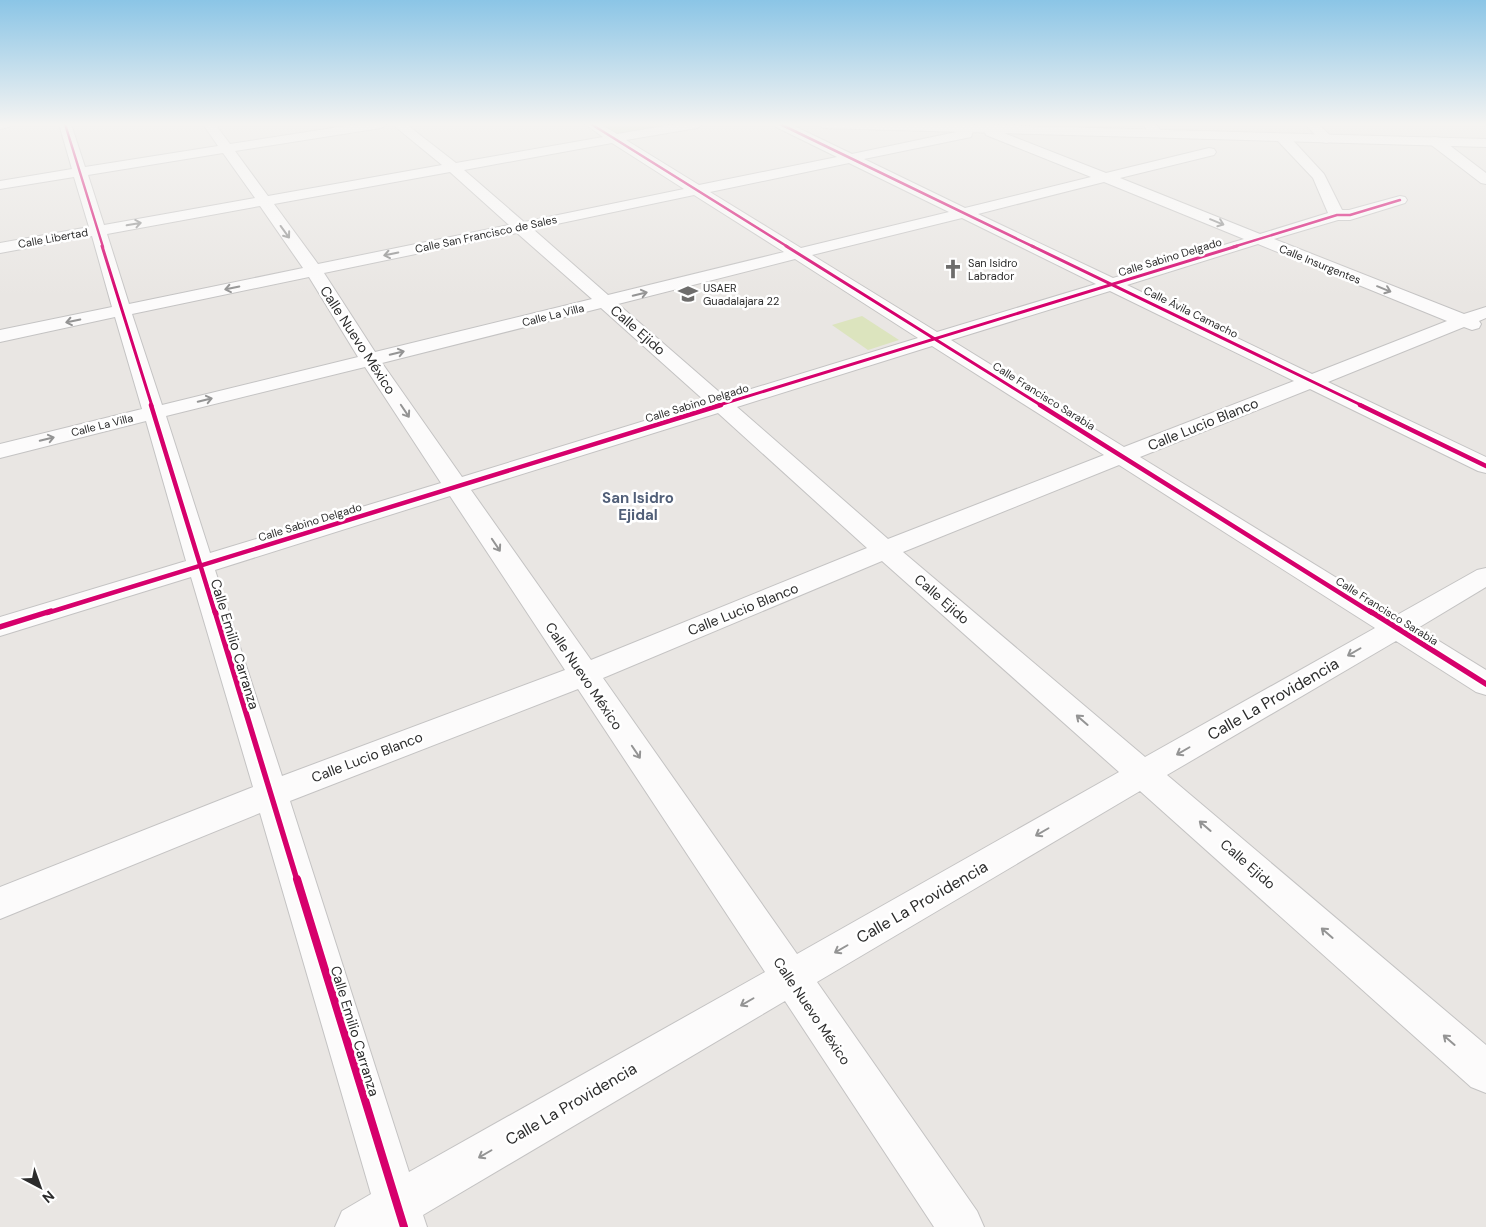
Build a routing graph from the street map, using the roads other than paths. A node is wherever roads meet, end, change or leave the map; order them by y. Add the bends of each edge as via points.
1 (18, 181) edge
2 (83, 181) edge
3 (250, 181) edge
4 (380, 181) edge
5 (469, 181) edge
6 (682, 181) edge
7 (737, 181) edge
8 (899, 181) edge
9 (1094, 181) edge
10 (1115, 181) edge
11 (1320, 181) edge
12 (0, 184) edge
13 (696, 190) junction
14 (1400, 200) dead end
15 (263, 202) junction
16 (965, 214) junction
17 (1337, 215) junction
18 (521, 227) junction
19 (97, 230) junction
20 (1260, 240) junction
21 (0, 248) edge
22 (798, 254) junction
23 (314, 271) junction
24 (1113, 285) junction
25 (606, 302) junction
26 (123, 310) junction
27 (1479, 321) edge
28 (0, 336) edge
29 (936, 340) junction
30 (370, 360) junction
31 (1310, 381) junction
32 (723, 405) junction
33 (154, 412) junction
34 (0, 451) edge
35 (1121, 457) junction
36 (1486, 466) edge
37 (456, 487) junction
38 (886, 550) junction
39 (200, 566) junction
40 (1486, 576) edge
41 (0, 627) edge
42 (1396, 628) junction
43 (583, 675) junction
44 (1486, 684) edge
45 (1144, 773) junction
46 (269, 795) junction
47 (0, 903) edge
48 (790, 978) junction
49 (1486, 1072) edge
50 (400, 1216) edge
51 (358, 1227) edge
52 (961, 1227) edge

1 - 12 street
2 - 19 street, Calle Emilio Carranza
3 - 15 street, Calle Nuevo México
4 - 15 street, Calle Libertad
5 - 18 street, Calle Ejido
6 - 13 street, Calle Francisco Sarabia
7 - 13 street, Calle San Francisco de Sales
8 - 16 street, Calle Ávila Camacho
9 - 16 street, Calle La Villa
10 -> 20 street, Calle Insurgentes
11 - 17 street
13 - 18 street, Calle San Francisco de Sales
13 - 22 street, Calle Francisco Sarabia
14 - 17 street, Calle Sabino Delgado via 1350,215
19 -> 15 street, Calle Libertad
15 -> 23 street, Calle Nuevo México
16 - 22 street, Calle La Villa
16 - 24 street, Calle Ávila Camacho
17 - 20 street, Calle Sabino Delgado
18 -> 23 street, Calle San Francisco de Sales
18 - 25 street, Calle Ejido
19 - 21 street, Calle Libertad
19 - 26 street, Calle Emilio Carranza
20 - 24 street, Calle Sabino Delgado
20 -> 27 street, Calle Insurgentes
25 -> 22 street, Calle La Villa
22 - 29 street, Calle Francisco Sarabia
23 -> 26 street, Calle San Francisco de Sales
23 - 30 street, Calle Nuevo México
24 - 29 street, Calle Sabino Delgado
24 - 31 street, Calle Ávila Camacho
30 -> 25 street, Calle La Villa
25 - 32 street, Calle Ejido
26 -> 28 street, Calle San Francisco de Sales
26 - 33 street, Calle Emilio Carranza
27 - 31 street, Calle Lucio Blanco
29 - 32 street, Calle Sabino Delgado
29 - 35 street, Calle Francisco Sarabia
33 -> 30 street, Calle La Villa
30 -> 37 street, Calle Nuevo México
31 - 35 street, Calle Lucio Blanco
31 - 36 street, Calle Ávila Camacho
32 - 37 street, Calle Sabino Delgado
32 - 38 street, Calle Ejido
34 -> 33 street, Calle La Villa
33 - 39 street, Calle Emilio Carranza
35 - 38 street, Calle Lucio Blanco
35 - 42 street, Calle Francisco Sarabia
37 - 39 street, Calle Sabino Delgado
37 -> 43 street, Calle Nuevo México
38 - 43 street, Calle Lucio Blanco
45 -> 38 street, Calle Ejido
39 - 41 street, Calle Sabino Delgado
39 - 46 street, Calle Emilio Carranza
40 - 42 street, Calle La Providencia
42 - 44 street, Calle Francisco Sarabia
42 -> 45 street, Calle La Providencia
43 - 46 street, Calle Lucio Blanco
43 -> 48 street, Calle Nuevo México
45 -> 48 street, Calle La Providencia
49 -> 45 street, Calle Ejido
46 - 47 street, Calle Lucio Blanco
46 - 50 street, Calle Emilio Carranza
48 -> 50 street, Calle La Providencia
48 - 52 street, Calle Nuevo México
50 - 51 street, Calle La Providencia

